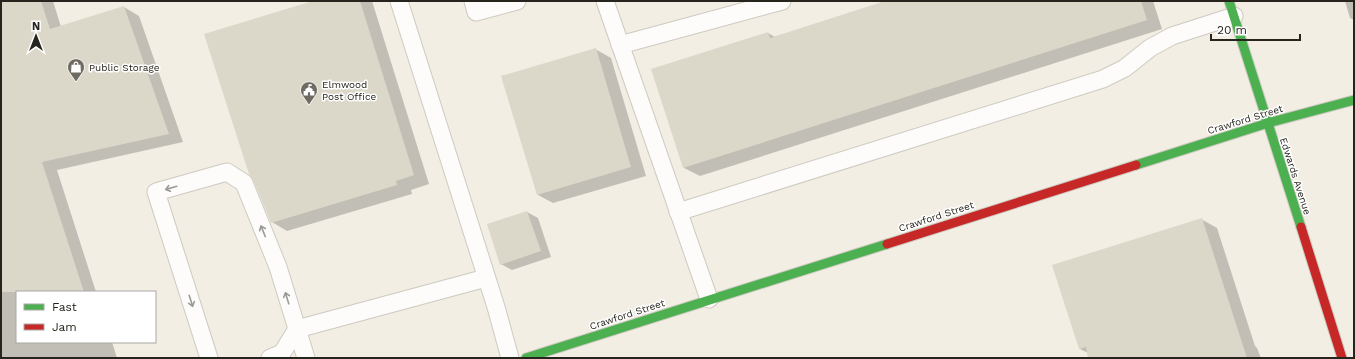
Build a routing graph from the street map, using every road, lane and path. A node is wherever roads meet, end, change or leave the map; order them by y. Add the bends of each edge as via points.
1 (398, 1) edge
2 (473, 1) edge
3 (517, 1) edge
4 (605, 1) edge
5 (782, 1) edge
6 (1231, 8) edge
7 (620, 45) junction
8 (1354, 100) edge
9 (1268, 123) junction
10 (678, 212) junction
11 (486, 278) junction
12 (709, 299) junction
13 (297, 329) junction
14 (209, 358) edge
15 (270, 358) edge
16 (306, 358) edge
17 (510, 358) edge
18 (526, 358) edge
19 (1342, 358) edge

1 - 11 lane
2 - 3 lane via 476,12
4 - 7 lane
5 - 7 lane
6 - 9 street, Edwards Avenue
6 - 10 lane via 1150,48 1125,68 1103,79
7 - 10 lane
8 - 9 street, Crawford Street
9 - 12 street, Crawford Street
9 - 19 street, Edwards Avenue
10 - 12 lane
11 - 13 lane
11 - 17 lane
12 - 18 street, Crawford Street
13 -> 14 lane via 278,267 244,183 227,172 156,192
13 - 15 lane via 282,353
13 - 16 lane

